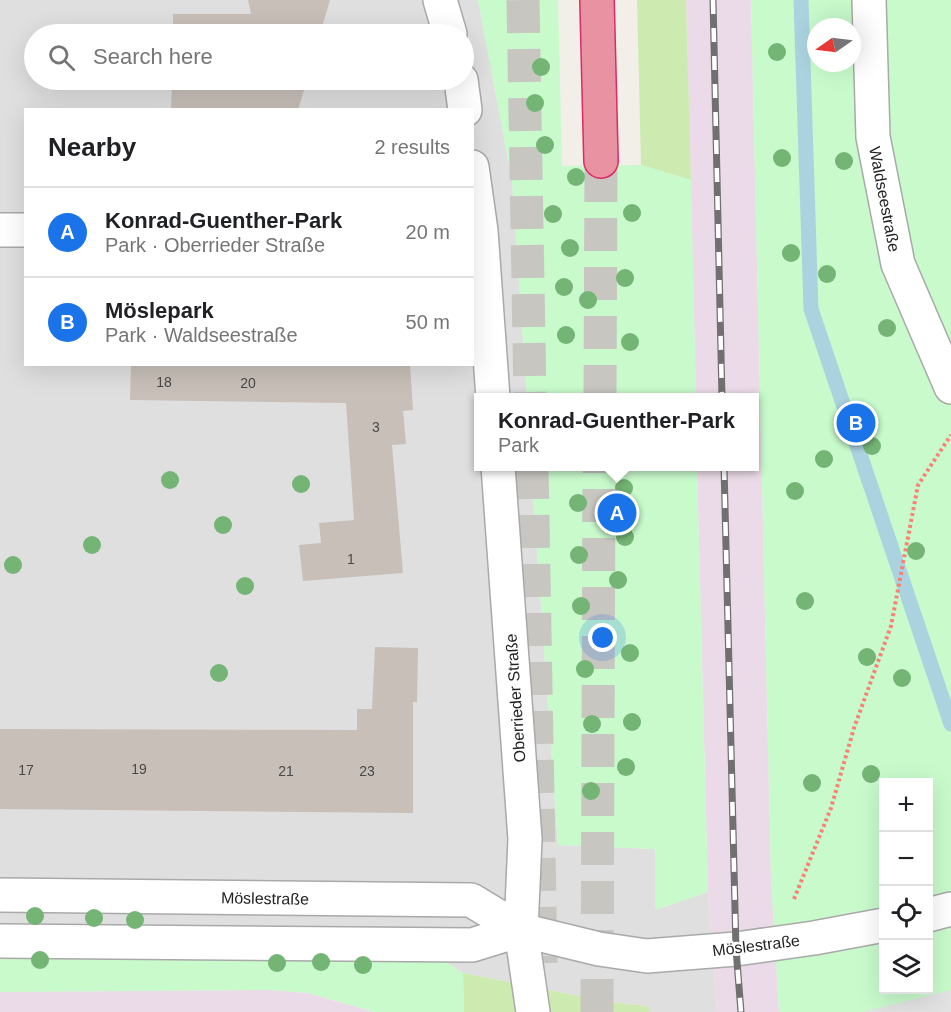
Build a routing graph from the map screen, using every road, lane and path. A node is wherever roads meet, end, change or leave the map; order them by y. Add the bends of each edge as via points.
1 (440, 0) edge
2 (597, 0) edge
3 (869, 0) edge
4 (447, 24) edge
5 (462, 90) edge
6 (465, 108) edge
7 (601, 161) tunnel mouth
8 (474, 193) edge
9 (0, 230) edge
10 (24, 230) edge
11 (477, 231) edge
12 (951, 387) edge
13 (493, 393) edge
14 (951, 435) edge
15 (498, 471) edge
16 (0, 895) edge
17 (951, 909) edge
18 (933, 914) edge
19 (879, 925) edge
20 (521, 930) junction
21 (0, 941) edge
22 (785, 941) junction
23 (533, 1012) edge

1 - 4 street
2 - 7 highway
3 - 12 street, Waldseestraße via 873,137 898,264
5 - 6 street
8 - 11 street
9 - 10 street
11 - 13 street
14 - 22 path via 918,485 891,626 854,728 831,808 797,888
15 - 20 street, Oberrieder Straße via 525,839
16 - 20 street, Möslestraße via 471,900
17 - 18 street
19 - 22 street, Möslestraße
20 - 21 street via 472,945
20 - 22 street, Möslestraße via 646,956
20 - 23 street, Oberrieder Straße

